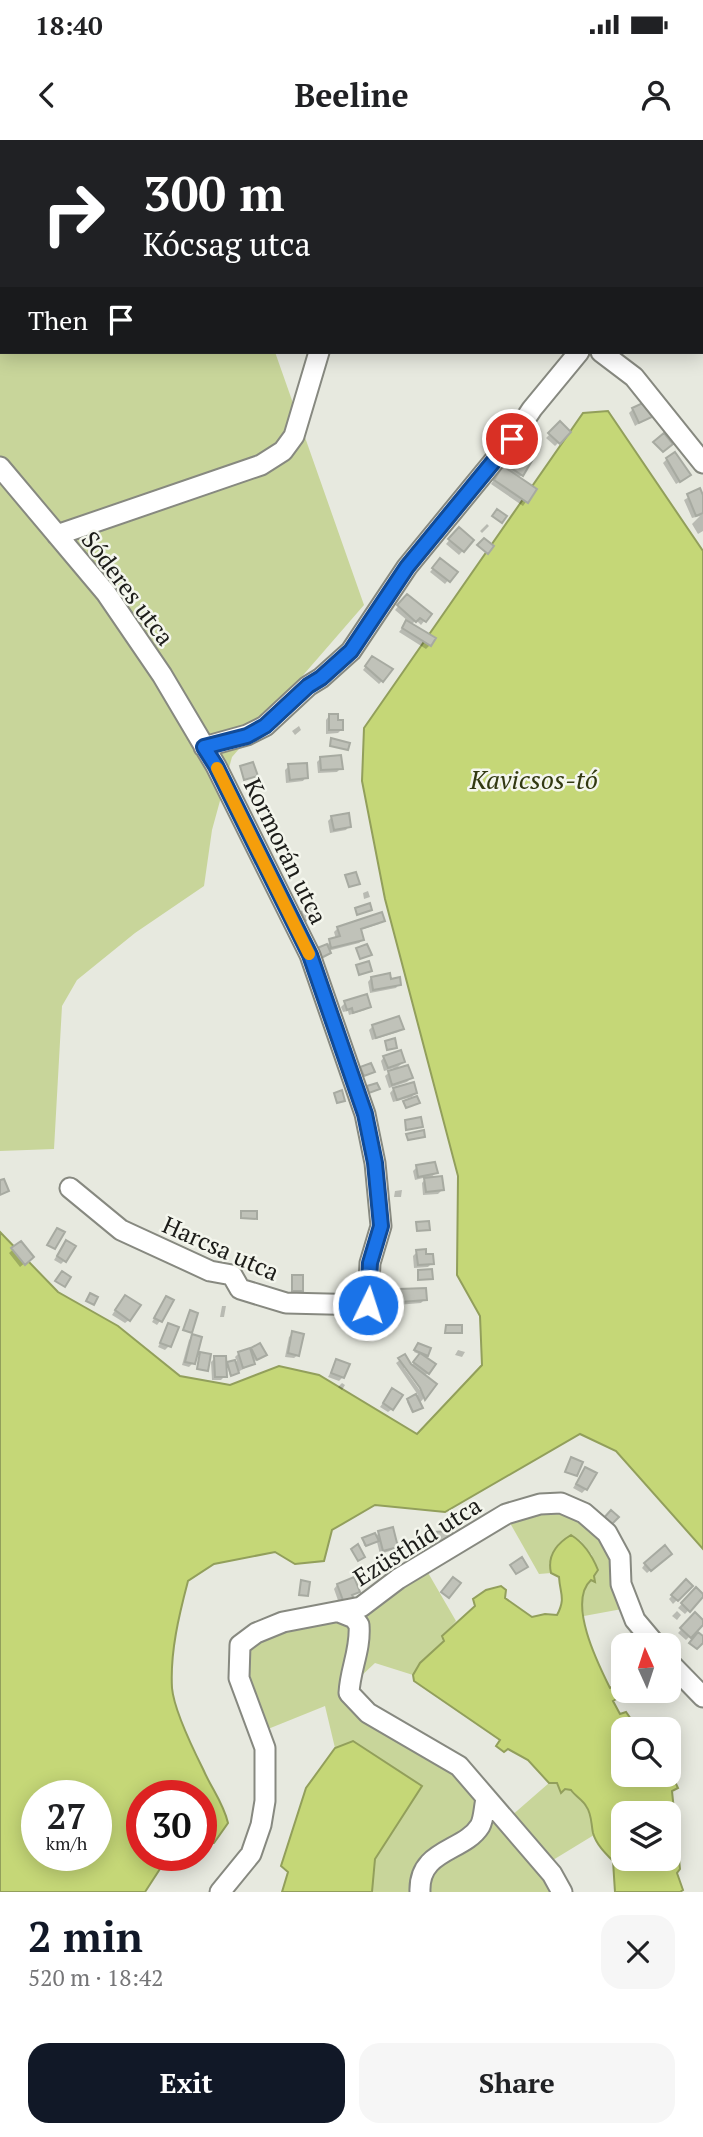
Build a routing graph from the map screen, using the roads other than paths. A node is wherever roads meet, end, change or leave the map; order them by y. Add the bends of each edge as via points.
1 (318, 354) edge
2 (577, 354) edge
3 (604, 354) edge
4 (703, 463) edge
5 (0, 467) edge
6 (57, 535) junction
7 (204, 747) junction
8 (69, 1188) dead end
9 (368, 1305) joint
10 (339, 1612) junction
11 (646, 1633) edge
12 (681, 1674) edge
13 (703, 1697) edge
14 (486, 1799) junction
15 (220, 1892) edge
16 (420, 1892) edge
17 (562, 1892) edge

1 - 6 street via 294,436 283,451 261,464
2 - 7 street via 407,567 351,651 265,726 247,736
3 - 4 street via 634,377
5 - 6 street, Sóderes utca
6 - 7 street, Sóderes utca via 106,593
7 - 9 street, Kormorán utca via 310,955 365,1114 381,1226 370,1263
8 - 9 street, Harcsa utca via 121,1230 210,1271 232,1275 240,1289 286,1303
10 - 11 street, Ezüsthíd utca via 361,1606 506,1514 561,1503 584,1513 607,1533 620,1557 621,1584 635,1620
10 - 14 street, Ezüsthíd utca via 359,1625 358,1656 349,1681 349,1693 357,1704 459,1766
10 - 15 street via 283,1622 240,1645 239,1678 265,1748 265,1801 251,1854
12 - 13 street
14 - 16 street via 481,1825 425,1868
14 - 17 street, Ezüsthíd utca via 552,1874

